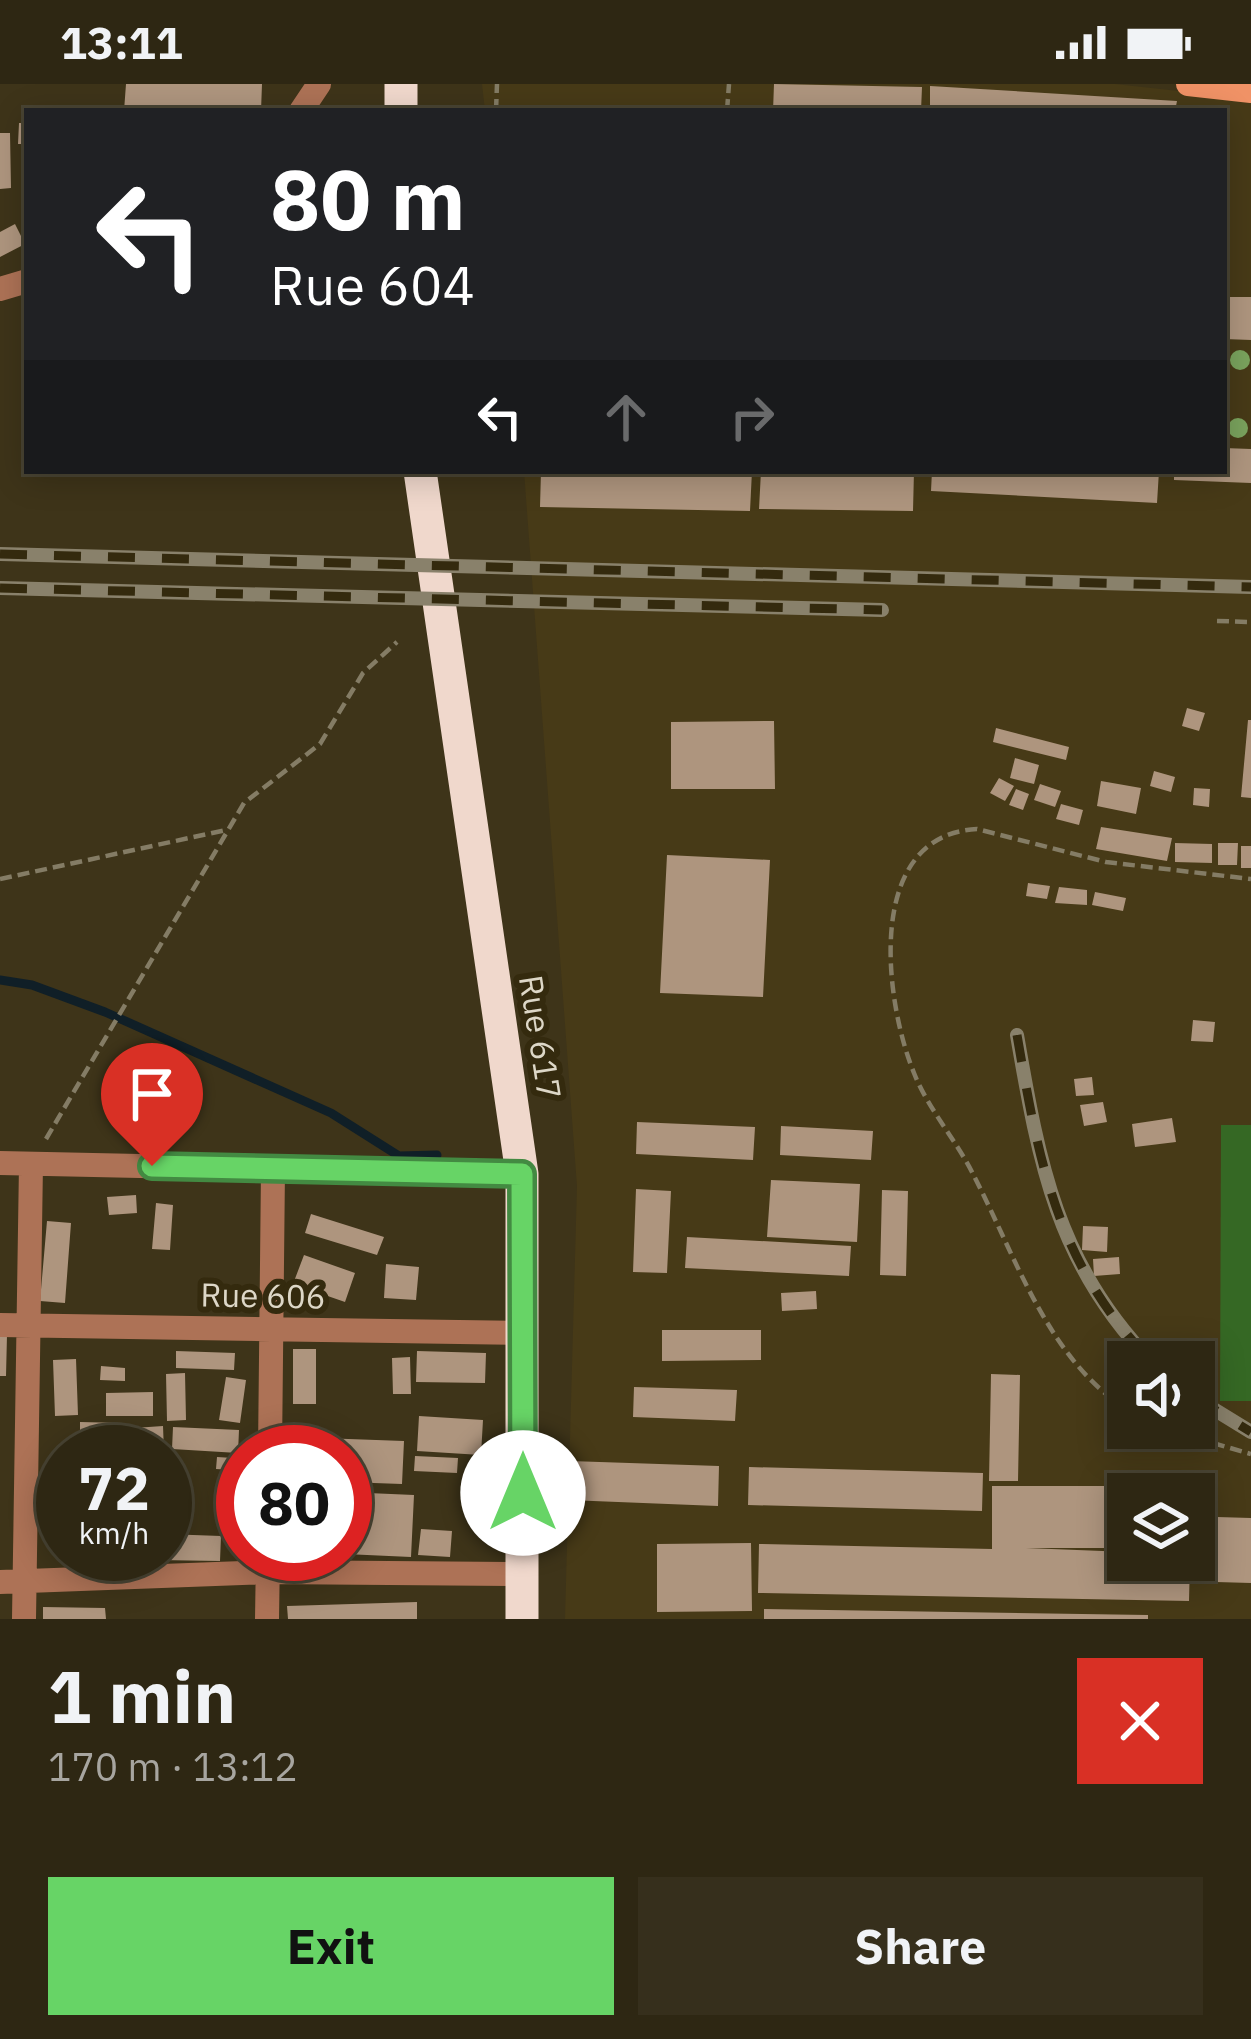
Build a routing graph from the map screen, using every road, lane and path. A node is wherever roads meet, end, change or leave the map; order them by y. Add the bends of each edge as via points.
1 (1188, 84) edge
2 (1251, 91) edge
3 (419, 474) edge
4 (1217, 621) dead end
5 (1251, 622) edge
6 (397, 641) dead end
7 (226, 830) junction
8 (0, 879) edge
9 (1251, 879) edge
10 (0, 1163) edge
11 (31, 1164) junction
12 (273, 1168) junction
13 (522, 1174) junction
14 (0, 1325) edge
15 (28, 1325) junction
16 (271, 1328) junction
17 (524, 1333) junction
18 (1107, 1397) edge
19 (270, 1425) edge
20 (1215, 1444) edge
21 (1251, 1454) edge
22 (216, 1567) edge
23 (372, 1567) edge
24 (523, 1574) junction
25 (12, 1581) edge
26 (268, 1581) edge
27 (24, 1619) edge
28 (268, 1619) edge
29 (522, 1619) edge

1 - 2 main road
3 - 13 highway, Rue 617
4 - 5 path
6 - 7 path via 363,673 320,744 244,803
7 - 8 path
7 - 11 path
9 - 18 path via 1106,862 955,830 931,841 910,866 891,924 890,986 914,1075 972,1170 1036,1302 1091,1387
10 - 11 street
11 - 12 street
11 - 15 street
12 - 13 street
12 - 16 street
13 - 17 highway, Rue 617
14 - 15 street, Rue 606
15 - 16 street, Rue 606
15 - 25 street
16 - 17 street, Rue 606
16 - 19 street
17 - 24 highway, Rue 617
20 - 21 path
22 - 25 street
23 - 24 street
24 - 29 highway, Rue 617
25 - 27 street
26 - 28 street

